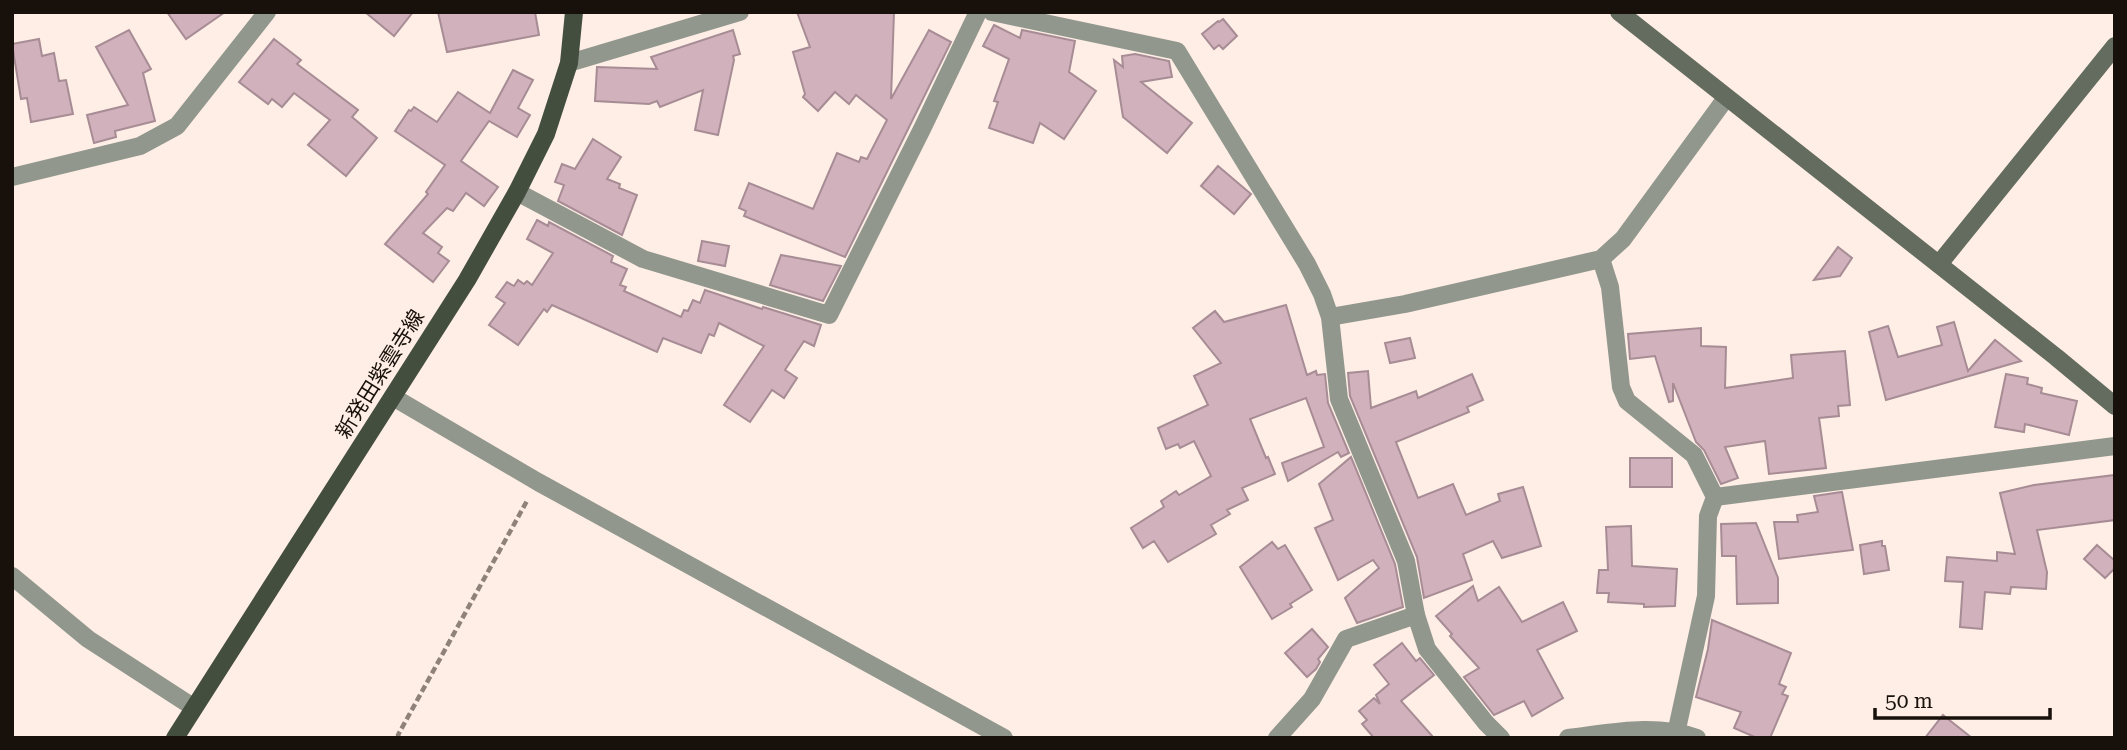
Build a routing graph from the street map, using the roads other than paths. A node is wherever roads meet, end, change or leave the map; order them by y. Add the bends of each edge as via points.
1 (267, 12) edge
2 (574, 12) edge
3 (740, 12) edge
4 (978, 12) edge
5 (992, 12) edge
6 (1619, 12) edge
7 (1024, 15) edge
8 (2115, 46) edge
9 (569, 63) junction
10 (1726, 98) junction
11 (12, 177) edge
12 (517, 192) junction
13 (1601, 259) junction
14 (1939, 264) junction
15 (1330, 317) junction
16 (393, 397) junction
17 (2115, 405) edge
18 (2115, 446) edge
19 (1715, 497) junction
20 (12, 576) edge
21 (1416, 615) junction
22 (193, 707) junction
23 (1675, 734) edge
24 (175, 738) edge
25 (1004, 738) edge
26 (1277, 738) edge
27 (1501, 738) edge
28 (1568, 738) edge
29 (1697, 738) edge

1 - 11 street via 177,126 141,146
2 - 9 main road, 新発田紫雲寺線
3 - 9 street
4 - 12 street via 829,314 643,259
5 - 7 street
6 - 10 street
7 - 15 street via 1177,51 1307,264
8 - 14 street
9 - 12 main road, 新発田紫雲寺線 via 546,134
10 - 13 street via 1623,239
10 - 14 street
12 - 16 main road, 新発田紫雲寺線
13 - 15 street
13 - 19 street via 1610,287 1621,387 1627,401 1695,455
14 - 17 street
15 - 21 street via 1339,399 1406,561
16 - 22 main road, 新発田紫雲寺線
16 - 25 street via 538,482
18 - 19 street
19 - 23 street via 1708,516 1706,596
20 - 22 street via 88,639
21 - 26 street via 1346,639 1312,699
21 - 27 street via 1427,649
22 - 24 main road, 新発田紫雲寺線
23 - 28 street via 1653,729
23 - 29 street

